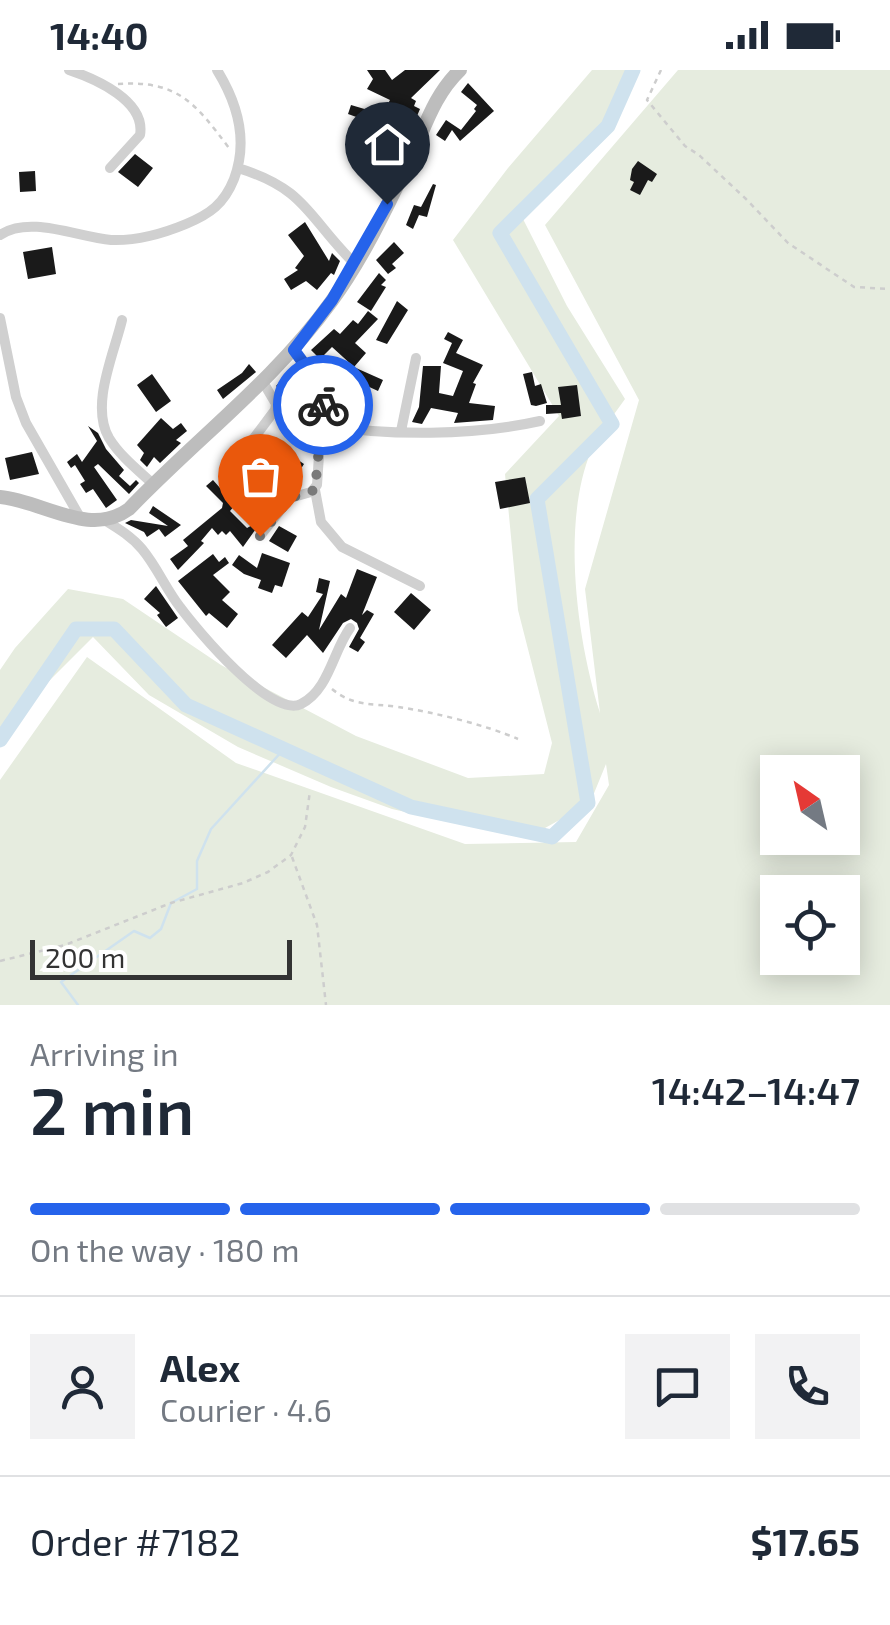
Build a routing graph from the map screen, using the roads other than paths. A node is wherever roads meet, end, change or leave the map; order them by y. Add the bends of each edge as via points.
1 (68, 70) edge
2 (217, 70) edge
3 (460, 70) edge
4 (239, 165) junction
5 (110, 168) dead end
6 (0, 235) edge
7 (355, 264) junction
8 (0, 318) edge
9 (122, 320) dead end
10 (294, 350) junction
11 (416, 358) dead end
12 (263, 382) junction
13 (540, 421) dead end
14 (321, 425) junction
15 (402, 431) junction
16 (230, 480) dead end
17 (153, 484) junction
18 (315, 490) junction
19 (0, 497) edge
20 (82, 520) junction
21 (106, 521) junction
22 (260, 536) dead end
23 (420, 586) dead end
24 (350, 628) dead end

1 - 5 street via 102,85 140,119 140,135
2 - 4 street via 235,106
3 - 7 street via 430,109
4 - 6 street via 220,205 152,236 110,240 21,225
4 - 7 street via 290,191
7 - 10 street
8 - 20 street via 26,423
9 - 17 street via 103,424 116,448
10 - 12 street
10 - 14 street via 323,396
11 - 15 street
12 - 16 street via 276,410 247,444
12 - 17 street
13 - 15 street via 474,432
14 - 15 street
14 - 18 street
17 - 21 street
18 - 22 street via 290,498
18 - 23 street via 321,522 342,547
19 - 20 street
20 - 21 street
21 - 24 street via 135,541 180,608 237,670 286,706 300,705 324,681

